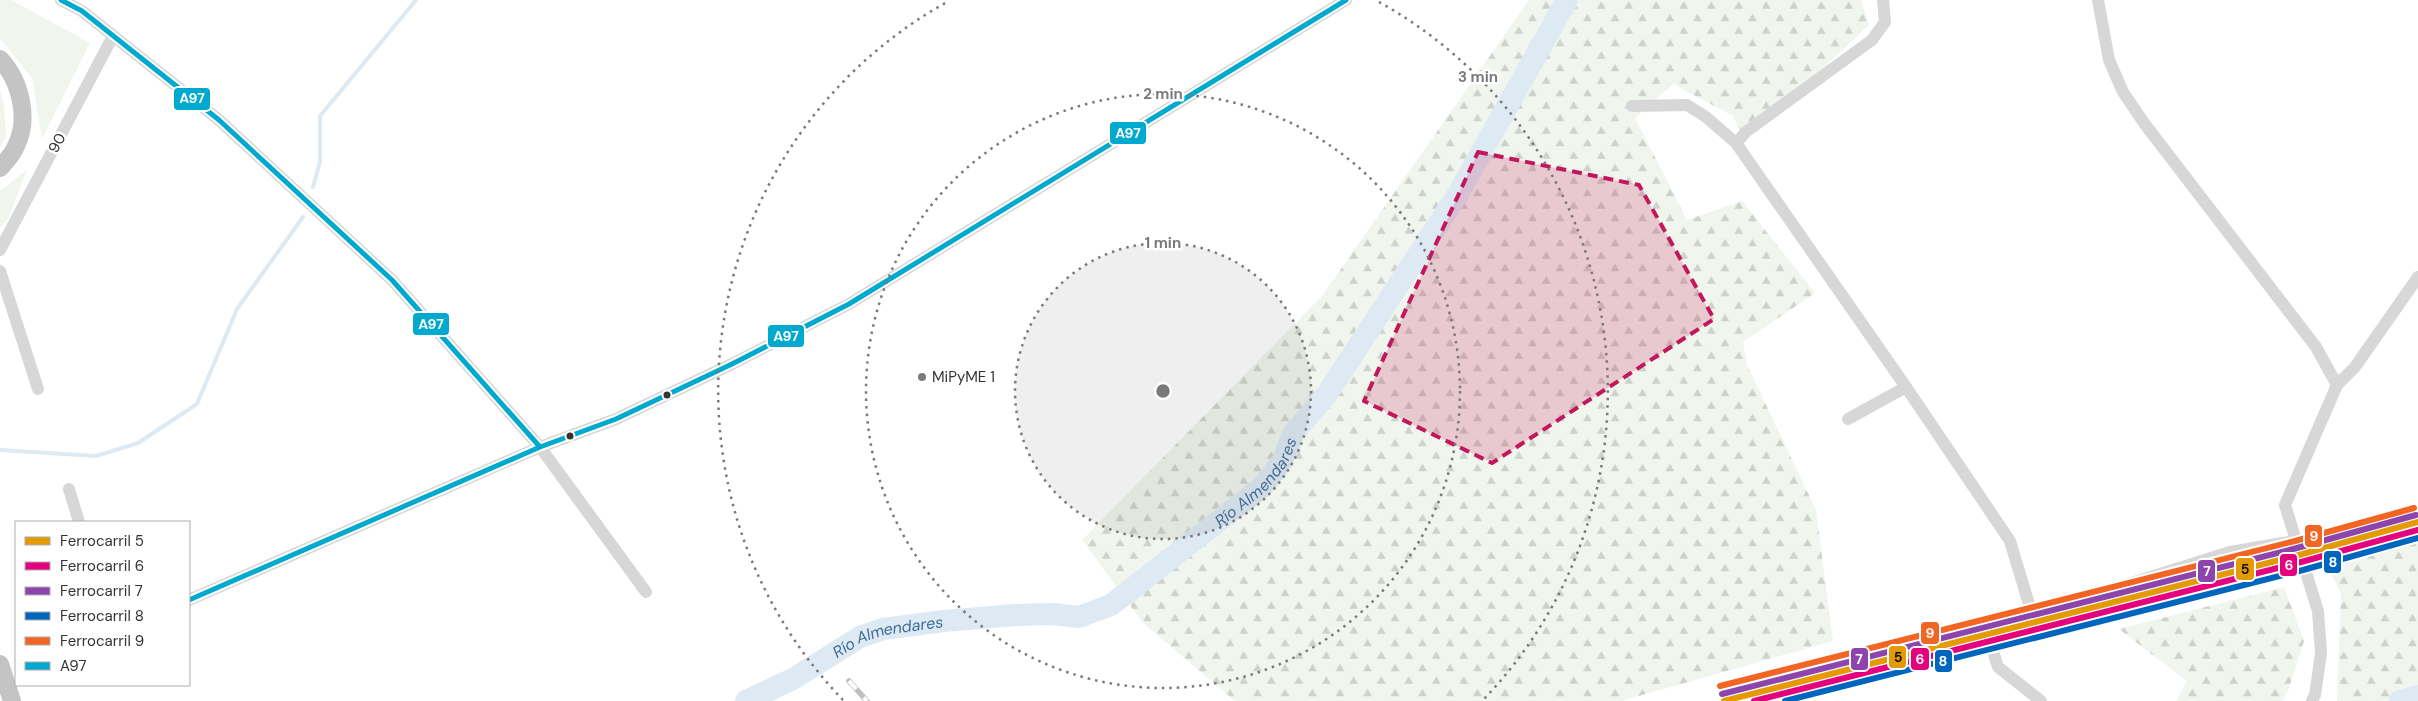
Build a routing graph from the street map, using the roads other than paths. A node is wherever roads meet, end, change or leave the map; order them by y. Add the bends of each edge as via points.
1 (61, 0) edge
2 (1346, 0) edge
3 (1883, 0) edge
4 (2098, 0) edge
5 (113, 36) junction
6 (0, 59) edge
7 (1632, 106) dead end
8 (1736, 143) junction
9 (0, 168) edge
10 (0, 250) edge
11 (0, 271) edge
12 (2418, 277) edge
13 (2337, 385) junction
14 (1906, 387) junction
15 (38, 389) dead end
16 (1848, 419) dead end
17 (540, 447) junction
18 (69, 489) dead end
19 (79, 521) edge
20 (2295, 541) junction
21 (646, 592) dead end
22 (190, 600) edge
23 (2031, 612) junction
24 (1984, 623) junction
25 (1838, 659) dead end
26 (0, 664) edge
27 (11, 679) edge
28 (12, 701) edge
29 (2041, 701) edge
30 (2312, 701) edge

1 - 5 street via 82,11
2 - 17 street via 849,304 616,419
3 - 8 street via 1884,22 1872,40 1747,131
4 - 13 street via 2108,60 2123,92 2316,347
5 - 10 street, 90
5 - 17 street via 219,120 392,280
6 - 9 highway via 10,69 20,90 22,108 17,145
7 - 8 street via 1687,105
8 - 14 street
11 - 15 street
12 - 13 street via 2355,367
13 - 20 street via 2285,506
14 - 16 street
14 - 23 street via 2010,540
17 - 21 street
17 - 22 street
18 - 19 street
20 - 23 street via 2230,552
20 - 30 street via 2318,612 2321,653
23 - 24 street
24 - 25 street
24 - 29 street via 1998,667
26 - 27 highway
27 - 28 highway

